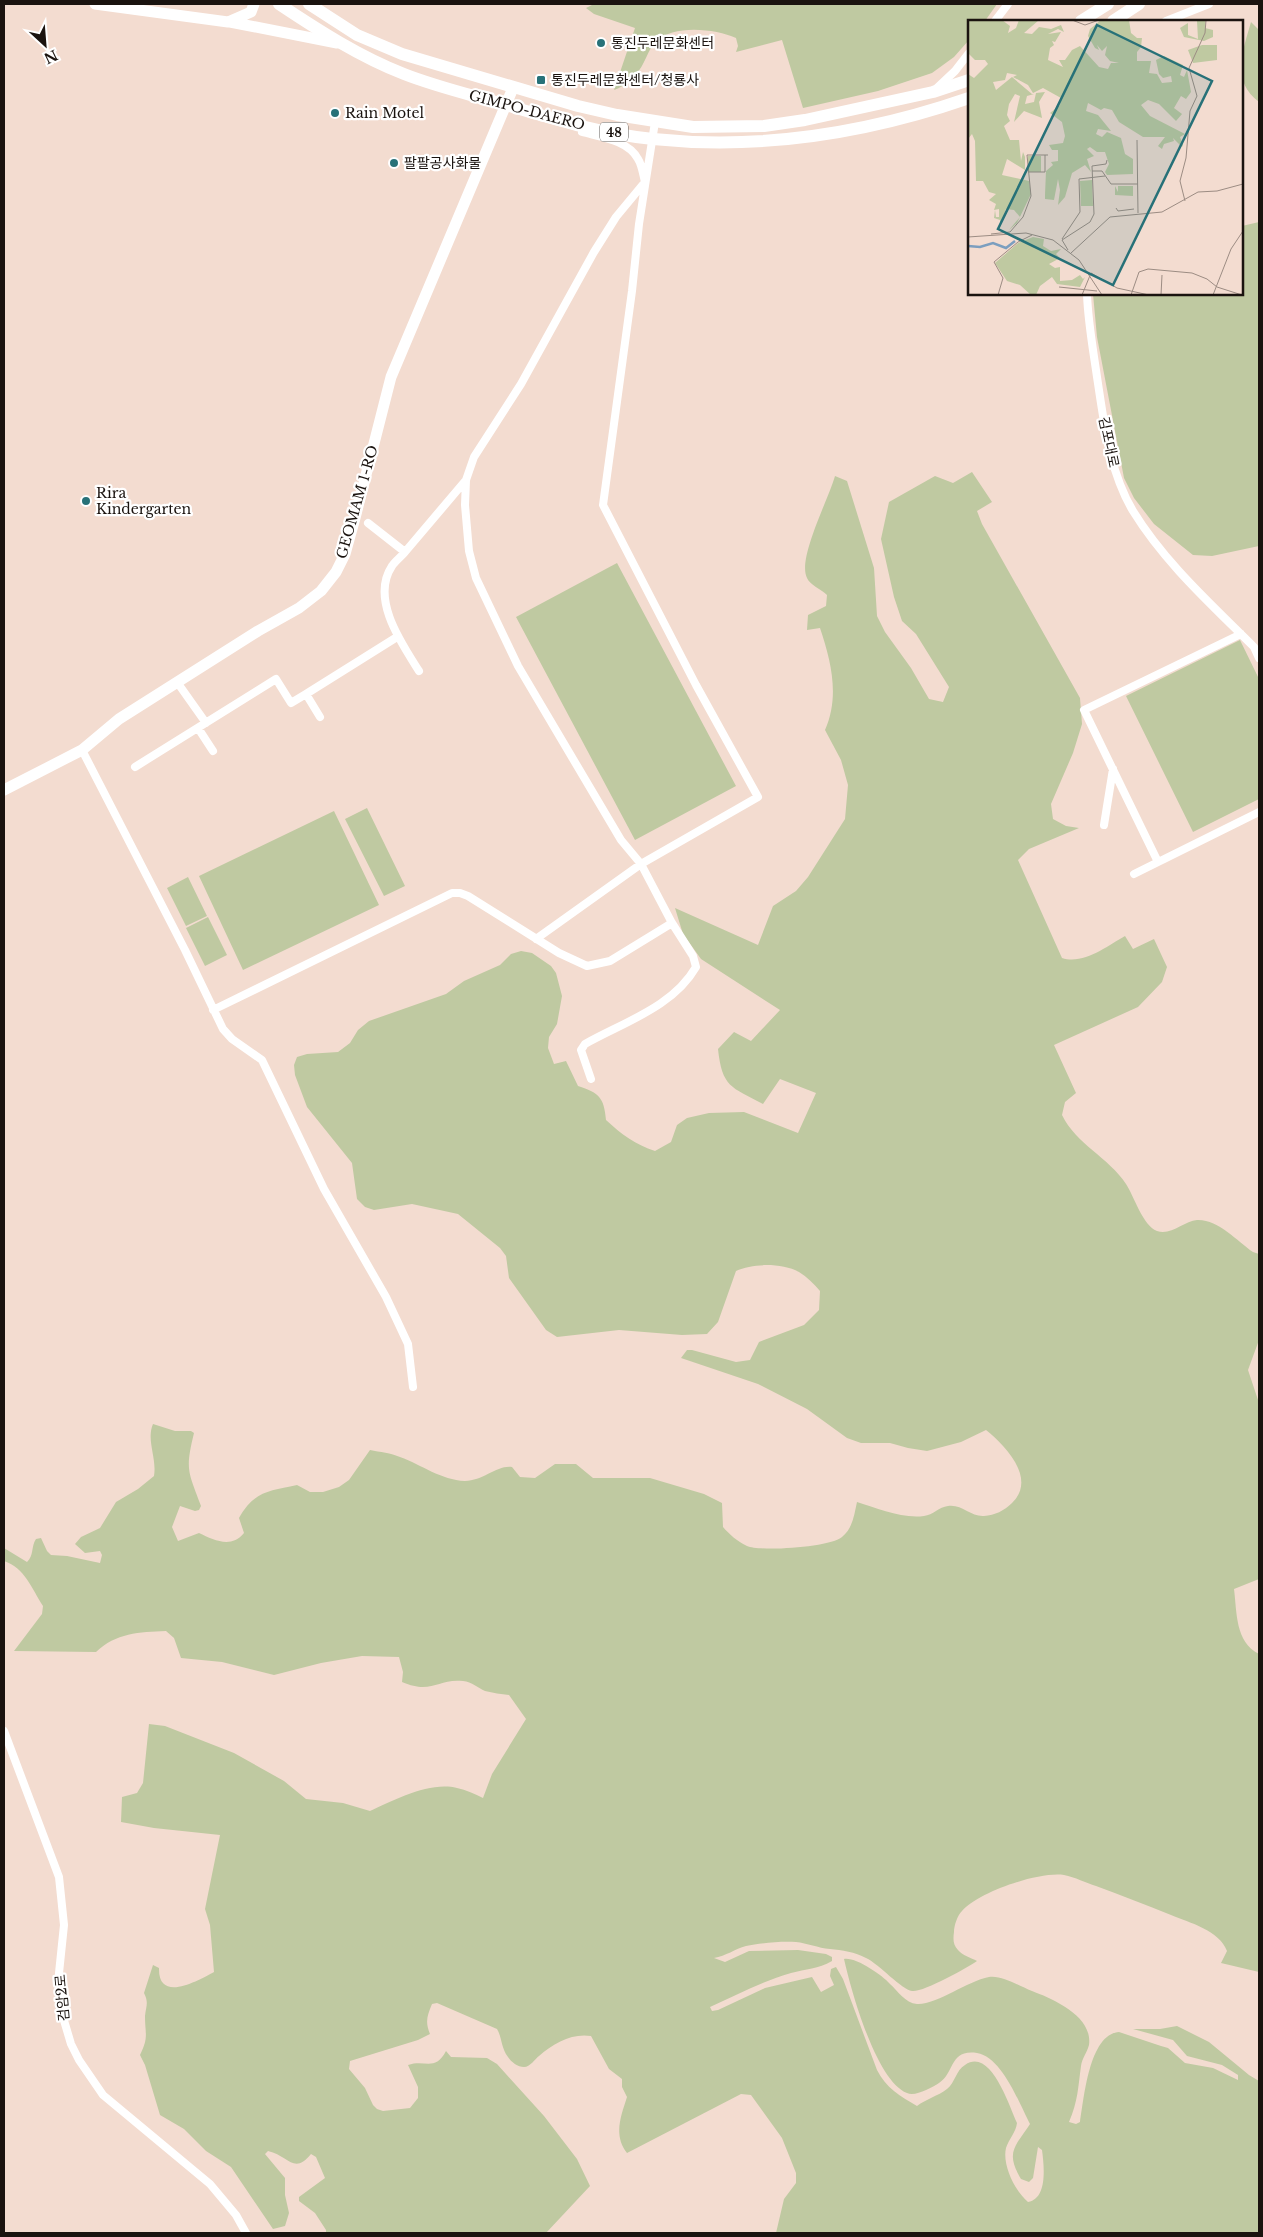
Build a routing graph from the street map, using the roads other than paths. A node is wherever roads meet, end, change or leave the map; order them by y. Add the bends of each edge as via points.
1 (96, 4) edge
2 (254, 4) edge
3 (279, 4) edge
4 (309, 4) edge
5 (1008, 4) edge
6 (1108, 4) edge
7 (1139, 4) edge
8 (1208, 4) edge
9 (996, 20) edge
10 (1083, 20) edge
11 (1115, 20) edge
12 (1168, 20) edge
13 (228, 22) junction
14 (348, 46) junction
15 (968, 54) edge
16 (968, 80) edge
17 (513, 88) junction
18 (933, 92) junction
19 (968, 98) edge
20 (507, 105) junction
21 (544, 118) junction
22 (655, 122) junction
23 (651, 139) junction
24 (645, 182) junction
25 (1088, 295) edge
26 (466, 480) junction
27 (368, 522) dead end
28 (405, 552) junction
29 (1241, 634) junction
30 (397, 637) junction
31 (1259, 658) edge
32 (419, 672) dead end
33 (177, 682) junction
34 (306, 694) junction
35 (320, 717) dead end
36 (206, 723) junction
37 (198, 728) junction
38 (82, 750) junction
39 (213, 751) dead end
40 (135, 767) dead end
41 (1112, 769) junction
42 (4, 790) edge
43 (1259, 812) edge
44 (1104, 826) dead end
45 (1158, 862) junction
46 (641, 864) junction
47 (1134, 874) dead end
48 (672, 923) junction
49 (536, 939) junction
50 (213, 1010) junction
51 (591, 1079) dead end
52 (413, 1387) dead end
53 (4, 1730) edge
54 (246, 2233) edge

1 - 13 street
2 - 13 street via 250,12
3 - 14 main road, GIMPO-DAERO / 48
4 - 17 main road, GIMPO-DAERO / 48 via 357,35 402,54
5 - 9 street
6 - 10 main road
7 - 11 main road
8 - 12 street
13 - 14 street
14 - 20 main road, GIMPO-DAERO / 48 via 403,74
15 - 18 street
16 - 18 main road, GIMPO-DAERO / 48
17 - 20 street, GEOMAM 1-RO
17 - 22 main road, GIMPO-DAERO / 48 via 609,114
18 - 22 main road, GIMPO-DAERO / 48 via 764,126 693,127
19 - 23 main road, GIMPO-DAERO / 48 via 908,118 807,137 721,143
20 - 21 main road, GIMPO-DAERO / 48
20 - 33 street, GEOMAM 1-RO via 391,377 345,554 336,572 321,591 299,608
21 - 23 main road, GIMPO-DAERO / 48
21 - 24 street via 629,148 639,159
22 - 23 street
23 - 24 street
24 - 26 street via 616,217 594,252 521,384 474,457
24 - 46 street via 603,505 758,797
25 - 29 street, 김포대로 via 1097,378 1114,470 1133,511 1179,571
26 - 28 street
26 - 46 street via 469,550 476,578 518,666 556,732 621,840
27 - 28 street
28 - 30 street via 391,567 386,586 385,605
29 - 31 street, 김포대로 via 1254,647
29 - 41 street via 1084,710
30 - 32 street
30 - 34 street
33 - 36 street
33 - 38 street, GEOMAM 1-RO via 119,719
34 - 35 street
34 - 36 street via 291,703 276,679
36 - 37 street
37 - 39 street
37 - 40 street
38 - 42 street, GEOMAM 1-RO
38 - 50 street
41 - 44 street
41 - 45 street
43 - 45 street
45 - 47 street
46 - 48 street
46 - 49 street
48 - 49 street via 610,961 587,966
48 - 51 street via 693,956 696,967 691,976 658,1007 585,1044 581,1050
49 - 50 street via 468,896 452,893
50 - 52 street via 232,1039 262,1060 308,1158 386,1297 408,1344
53 - 54 street, 검암2로 via 59,1877 64,1918 59,1973 60,2007 71,2044 83,2068 103,2095 210,2184 236,2215

